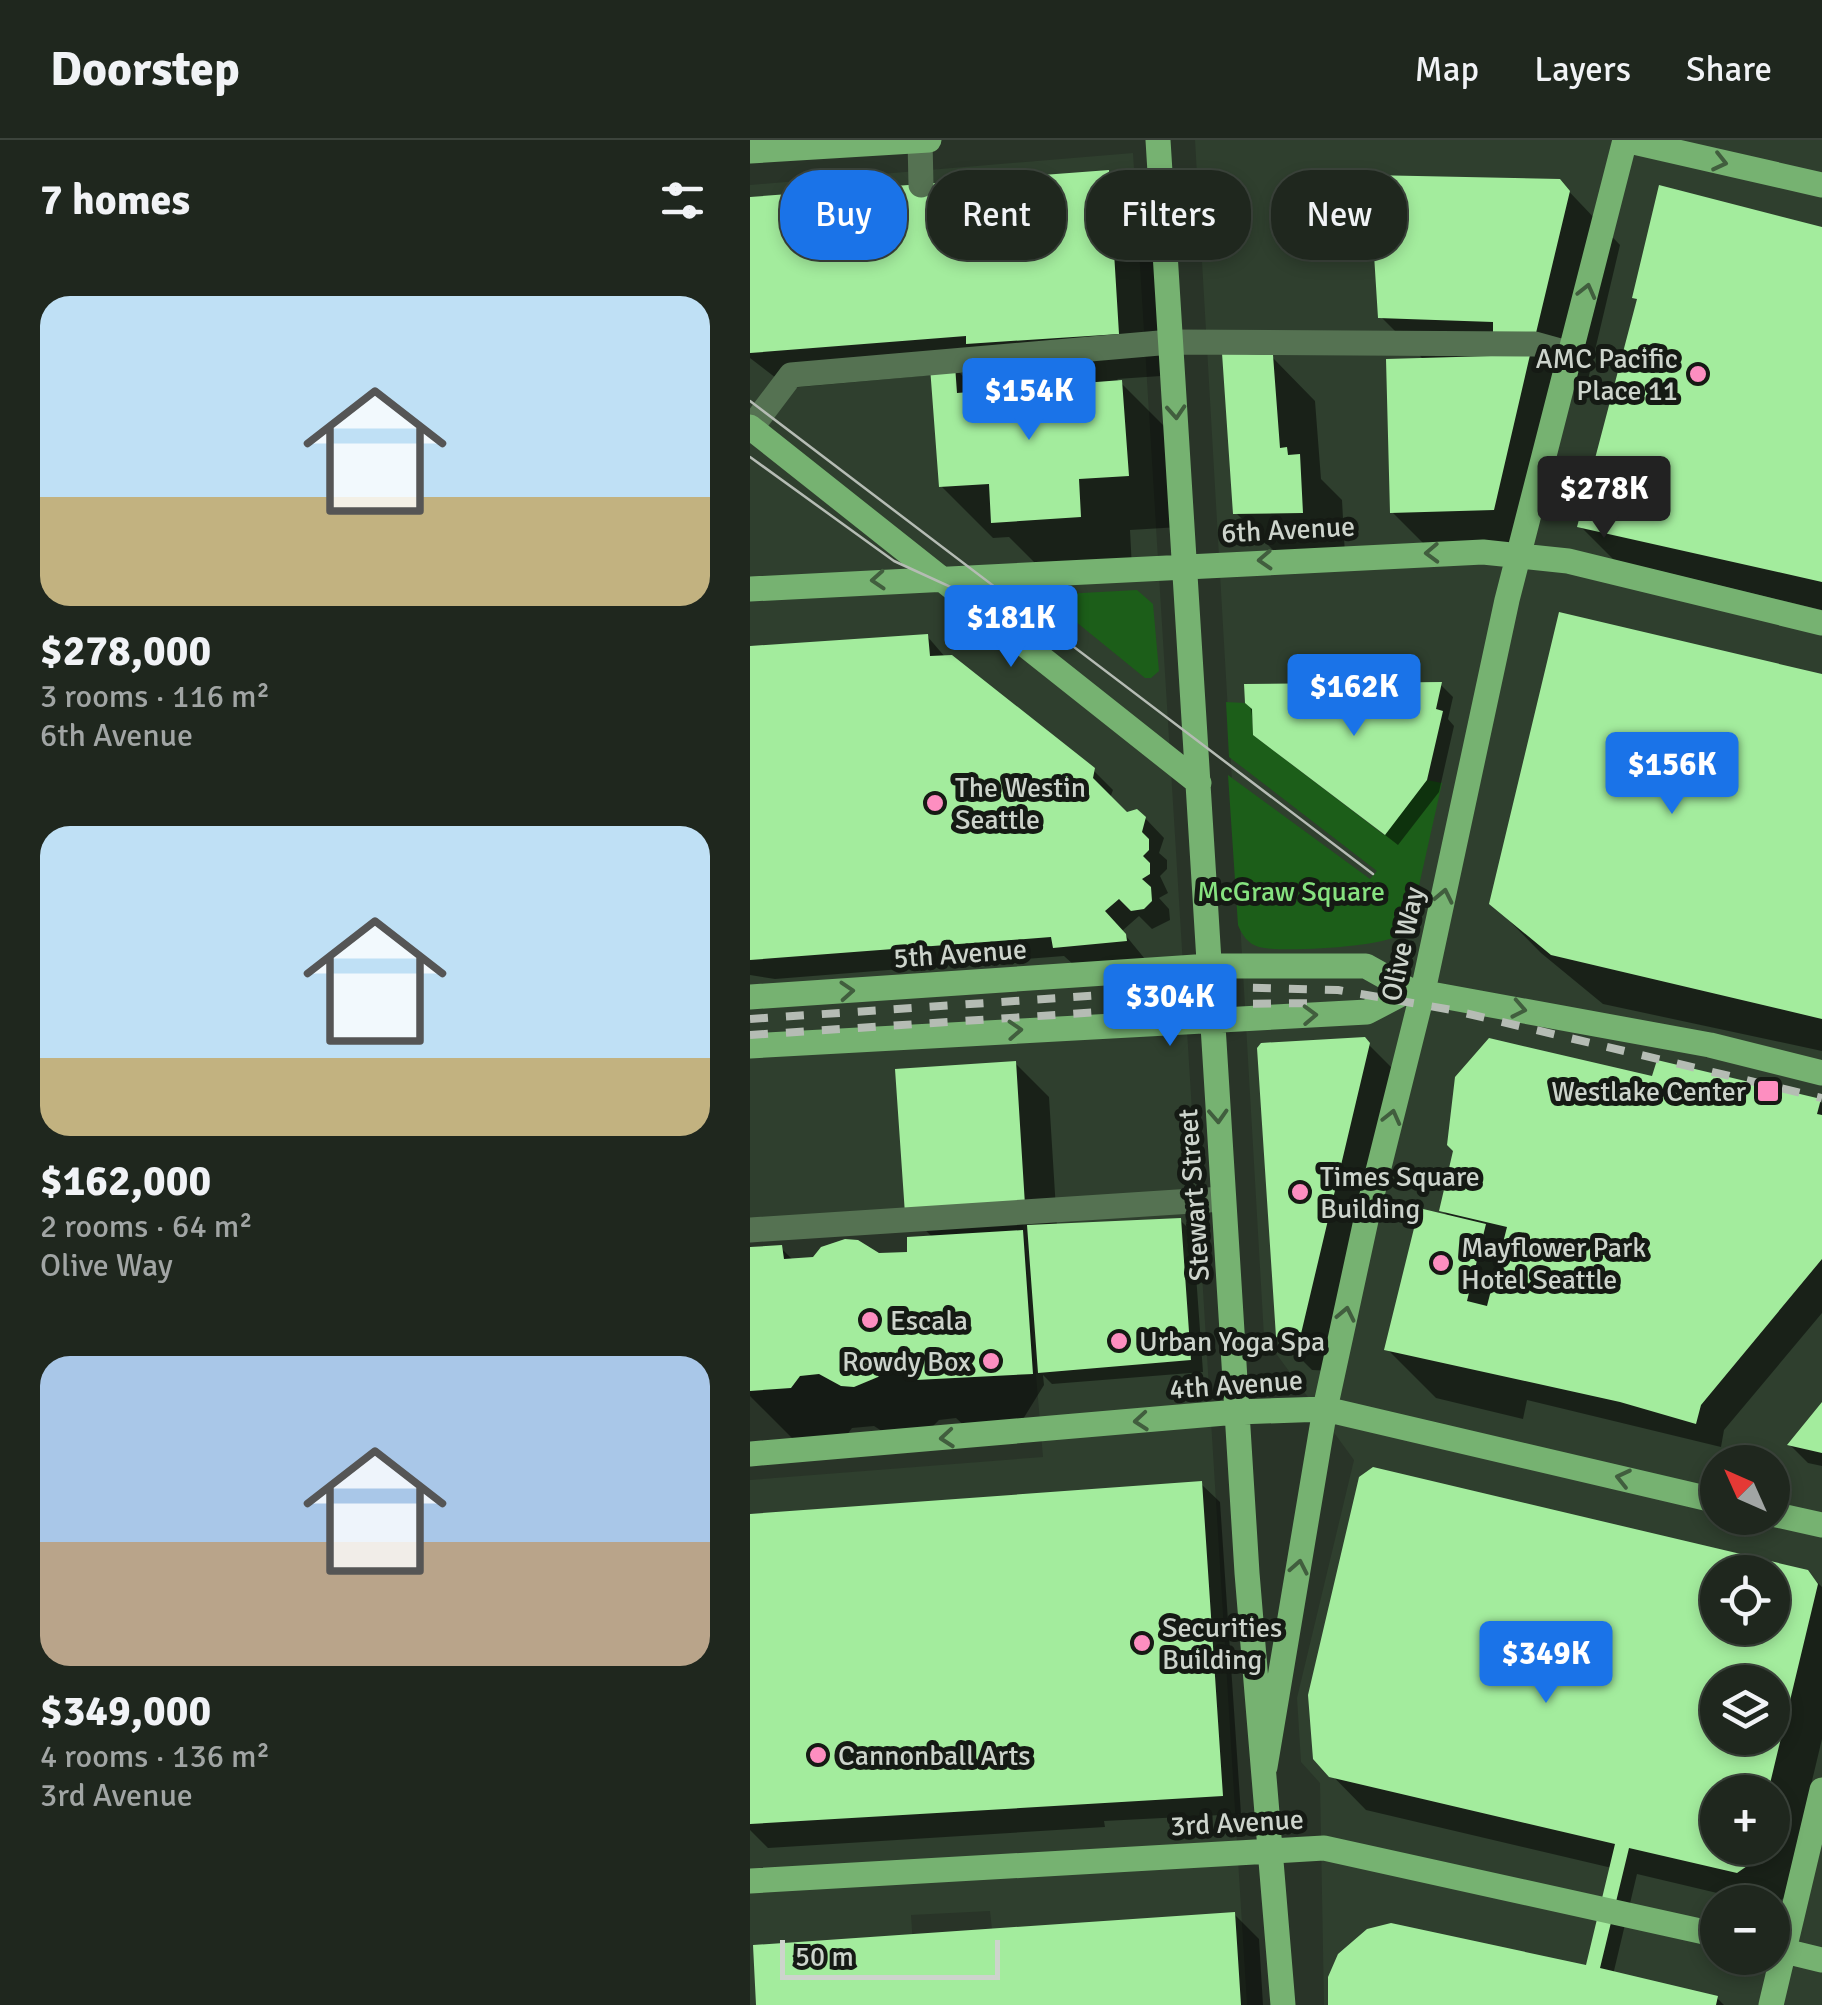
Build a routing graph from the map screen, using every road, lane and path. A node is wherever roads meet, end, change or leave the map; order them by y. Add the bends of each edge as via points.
1 (920, 140) edge
2 (929, 140) edge
3 (1158, 140) edge
4 (1624, 140) edge
5 (750, 151) edge
6 (920, 184) dead end
7 (1822, 185) edge
8 (1171, 342) junction
9 (1571, 354) junction
10 (750, 427) edge
11 (1519, 555) junction
12 (1185, 564) junction
13 (938, 576) junction
14 (750, 589) edge
15 (1822, 624) edge
16 (1199, 783) junction
17 (1210, 966) junction
18 (1416, 990) junction
19 (750, 997) edge
20 (1212, 1018) junction
21 (750, 1046) edge
22 (1822, 1073) edge
23 (1224, 1199) junction
24 (750, 1230) edge
25 (1326, 1409) junction
26 (1238, 1412) junction
27 (750, 1454) edge
28 (1700, 1497) edge
29 (1790, 1518) edge
30 (1822, 1525) edge
31 (1265, 1767) junction
32 (1822, 1790) edge
33 (1271, 1850) junction
34 (750, 1881) edge
35 (1790, 1906) edge
36 (1700, 1931) edge
37 (1790, 1953) edge
38 (1822, 1960) edge
39 (1775, 1975) edge
40 (1283, 2005) edge
41 (1771, 2005) edge

1 - 2 main road
1 - 5 main road
1 - 6 lane
3 - 8 main road, Stewart Street
4 -> 7 main road
9 -> 4 main road, Olive Way
8 - 9 lane via 1535,344
8 - 10 lane via 791,376
8 -> 12 main road, Stewart Street
9 - 11 main road, Olive Way
10 - 13 main road
11 -> 12 main road, 6th Avenue
11 - 15 main road, 6th Avenue via 1568,561
18 -> 11 main road, Olive Way
12 - 13 main road, 6th Avenue
12 - 16 main road, Stewart Street
13 -> 14 main road, 6th Avenue
13 - 16 main road
16 - 17 main road, Stewart Street
17 - 18 main road, 5th Avenue via 1366,966
19 -> 17 main road, 5th Avenue
17 - 20 main road, Stewart Street
20 -> 18 main road via 1367,1012
18 -> 22 main road, 5th Avenue via 1710,1045
25 -> 18 main road, Olive Way
21 -> 20 main road
20 -> 23 main road, Stewart Street
23 - 24 lane
23 - 26 main road, Stewart Street
25 - 26 main road, 4th Avenue
28 -> 25 main road, 4th Avenue
31 -> 25 main road, Olive Way
26 -> 27 main road, 4th Avenue
26 - 31 main road, Stewart Street
29 - 30 main road
31 - 33 main road, Stewart Street
32 - 35 main road
33 - 34 main road, 3rd Avenue
33 - 36 main road, 3rd Avenue via 1349,1852
33 - 40 main road, Stewart Street
37 - 38 main road
39 - 41 main road

